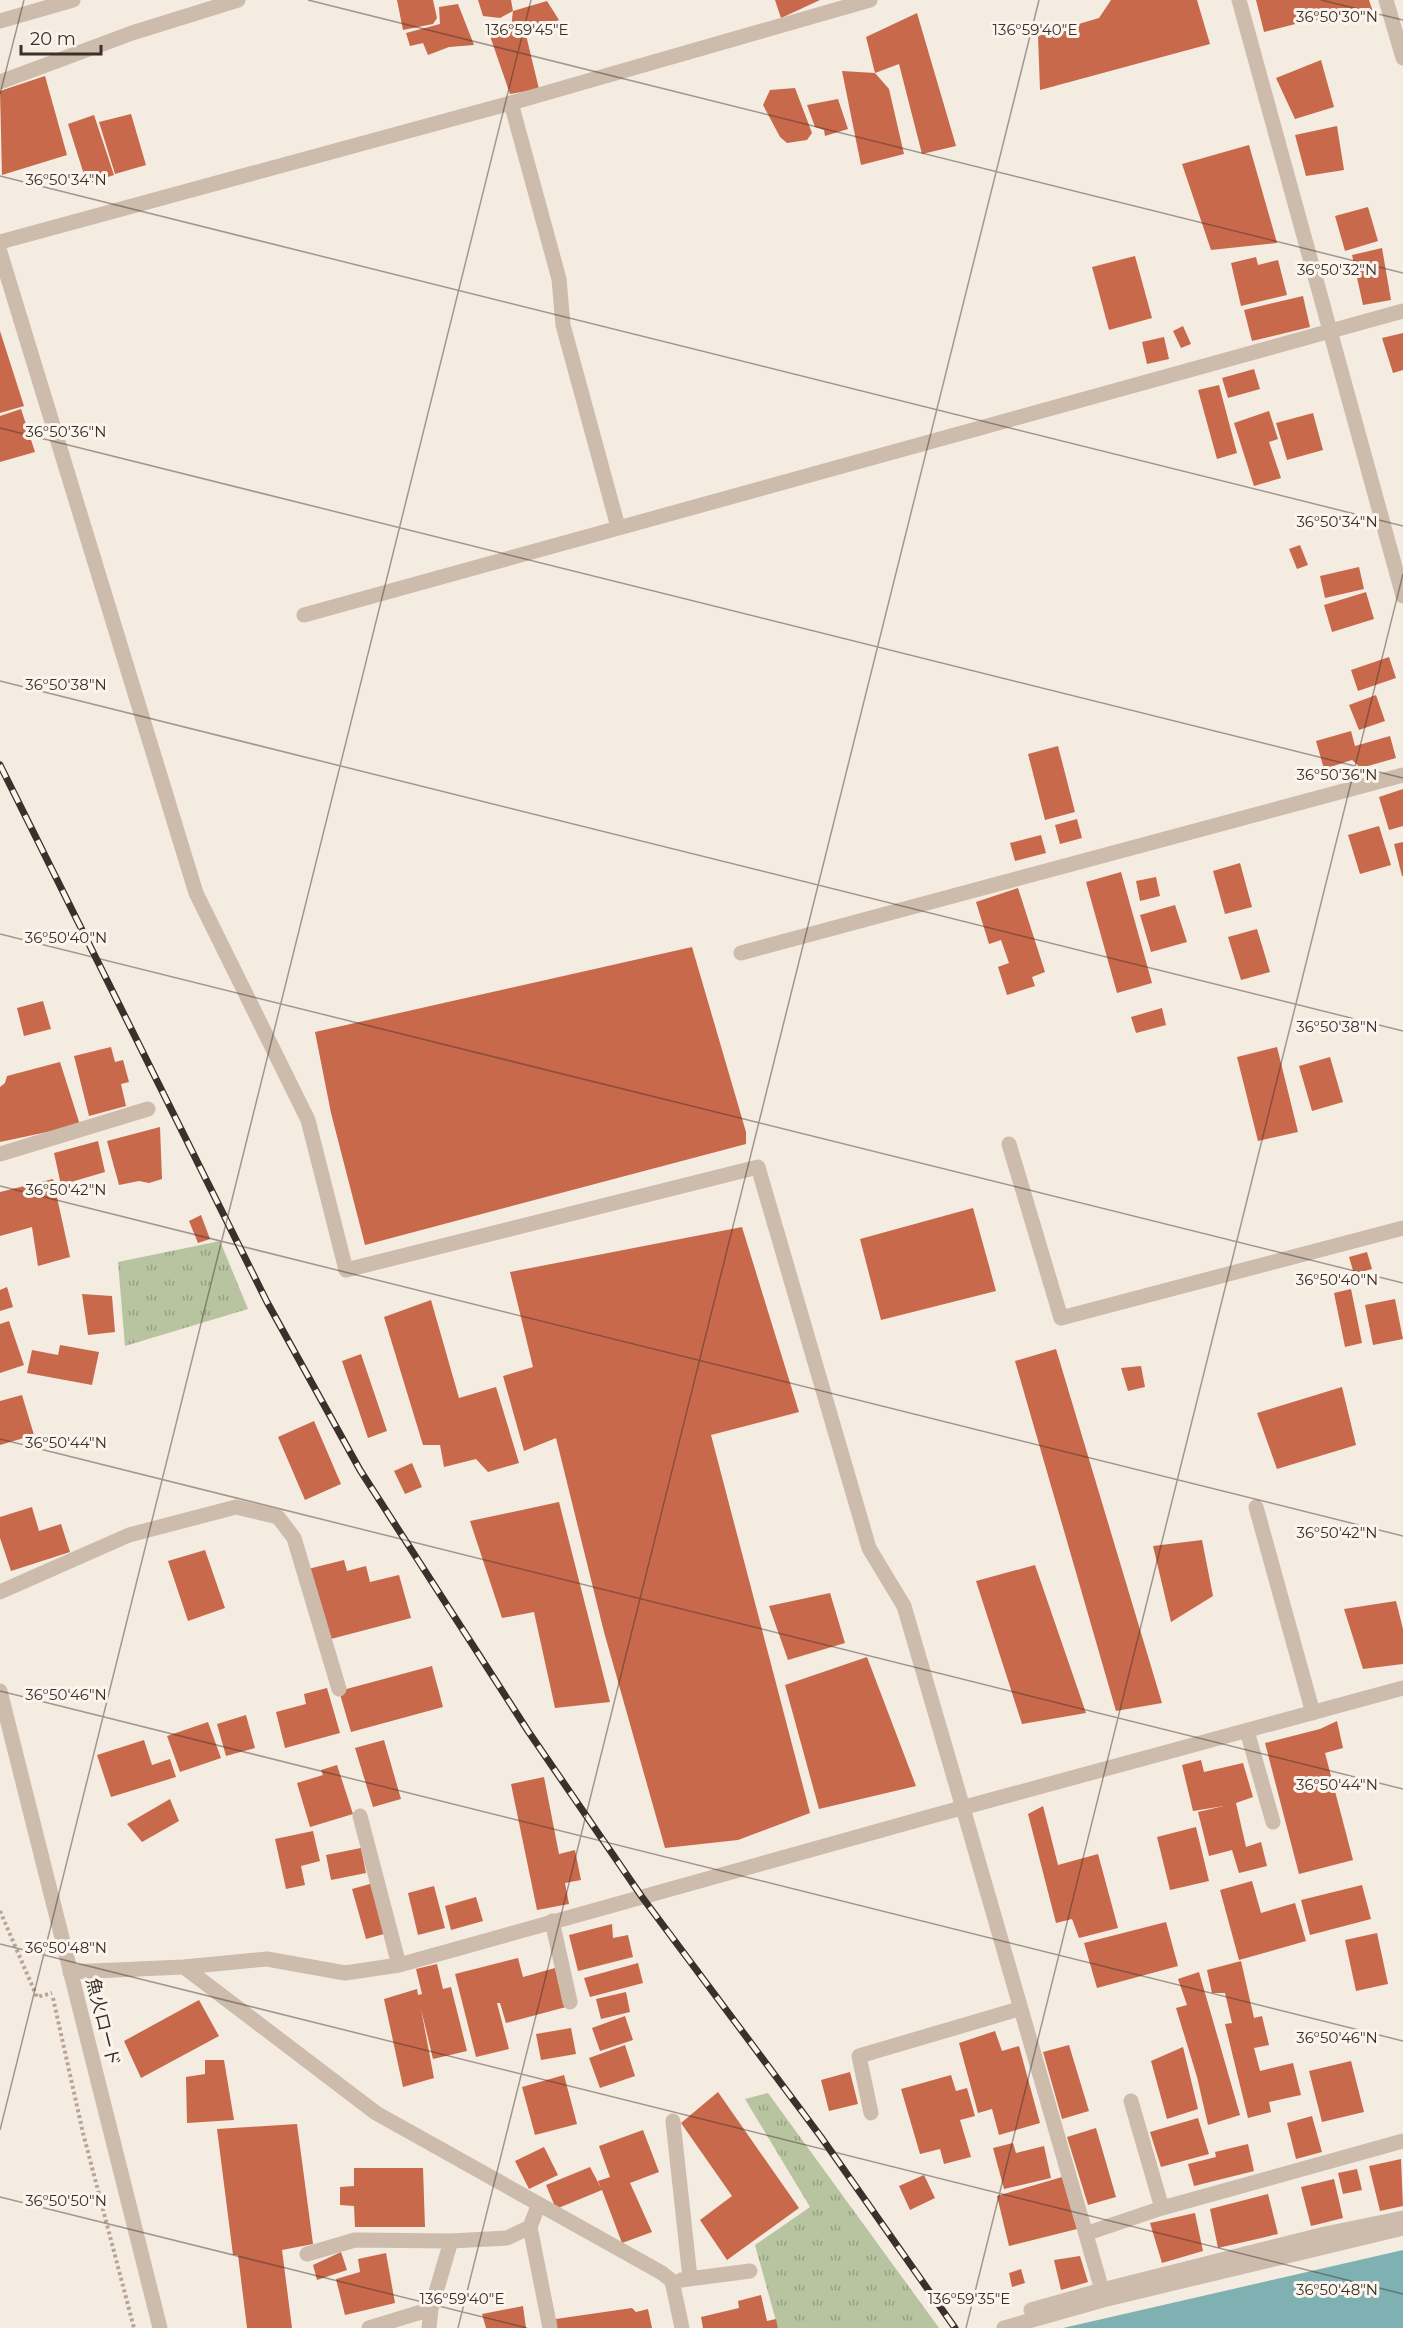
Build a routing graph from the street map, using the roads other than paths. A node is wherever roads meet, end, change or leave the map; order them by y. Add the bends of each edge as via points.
1 (73, 0) edge
2 (238, 0) edge
3 (870, 0) edge
4 (1239, 0) edge
5 (1386, 0) edge
6 (0, 21) edge
7 (1403, 58) edge
8 (0, 82) edge
9 (511, 103) junction
10 (0, 242) edge
11 (0, 252) edge
12 (1403, 311) edge
13 (1329, 331) junction
14 (618, 526) junction
15 (1403, 596) edge
16 (304, 615) dead end
17 (1403, 775) edge
18 (741, 953) dead end
19 (148, 1109) dead end
20 (1009, 1144) dead end
21 (0, 1154) edge
22 (1403, 1228) edge
23 (1256, 1507) dead end
24 (0, 1592) edge
25 (1403, 1688) edge
26 (339, 1689) dead end
27 (0, 1691) edge
28 (1313, 1713) junction
29 (1247, 1731) junction
30 (963, 1808) junction
31 (360, 1816) dead end
32 (1273, 1822) dead end
33 (552, 1921) junction
34 (399, 1965) junction
35 (184, 1967) junction
36 (70, 1972) junction
37 (570, 2002) dead end
38 (1019, 2009) junction
39 (1131, 2101) dead end
40 (871, 2113) dead end
41 (673, 2121) dead end
42 (1403, 2142) edge
43 (538, 2206) junction
44 (1162, 2208) junction
45 (1403, 2218) edge
46 (530, 2227) junction
47 (1403, 2228) edge
48 (1088, 2233) junction
49 (451, 2241) junction
50 (307, 2254) dead end
51 (750, 2271) dead end
52 (690, 2278) junction
53 (672, 2281) junction
54 (1102, 2290) junction
55 (431, 2309) junction
56 (1031, 2310) dead end
57 (160, 2328) edge
58 (369, 2328) edge
59 (429, 2328) edge
60 (549, 2328) edge
61 (681, 2328) edge
62 (1004, 2328) edge

1 - 6 street
2 - 8 street via 132,33
3 - 9 street
4 - 13 street
5 - 7 street
9 - 10 street
9 - 14 street via 559,279 563,325
11 - 30 street via 196,893 308,1120 346,1270 758,1167 869,1548 904,1606
12 - 13 street
13 - 14 street
13 - 15 street
14 - 16 street
17 - 18 street
19 - 21 street
20 - 22 street via 1061,1318
23 - 28 street
24 - 26 street via 129,1535 236,1507 278,1517 294,1538
25 - 28 street
27 - 36 street, 魚火ロード
28 - 29 street
29 - 30 street
29 - 32 street
30 - 33 street
30 - 38 street
31 - 34 street
33 - 34 street
33 - 37 street
34 - 35 street via 345,1973 267,1959
35 - 36 street
35 - 43 street via 376,2114
36 - 57 street, 魚火ロード
38 - 40 street via 859,2056
38 - 48 street
39 - 44 street
41 - 52 street
42 - 44 street
43 - 46 street
43 - 53 street
44 - 48 street
45 - 54 street
46 - 49 street via 507,2238
46 - 60 street
47 - 62 street via 1103,2300
48 - 54 street
49 - 50 street via 355,2240
49 - 55 street
51 - 52 street
52 - 53 street
53 - 61 street
54 - 56 street
55 - 58 street
55 - 59 street

